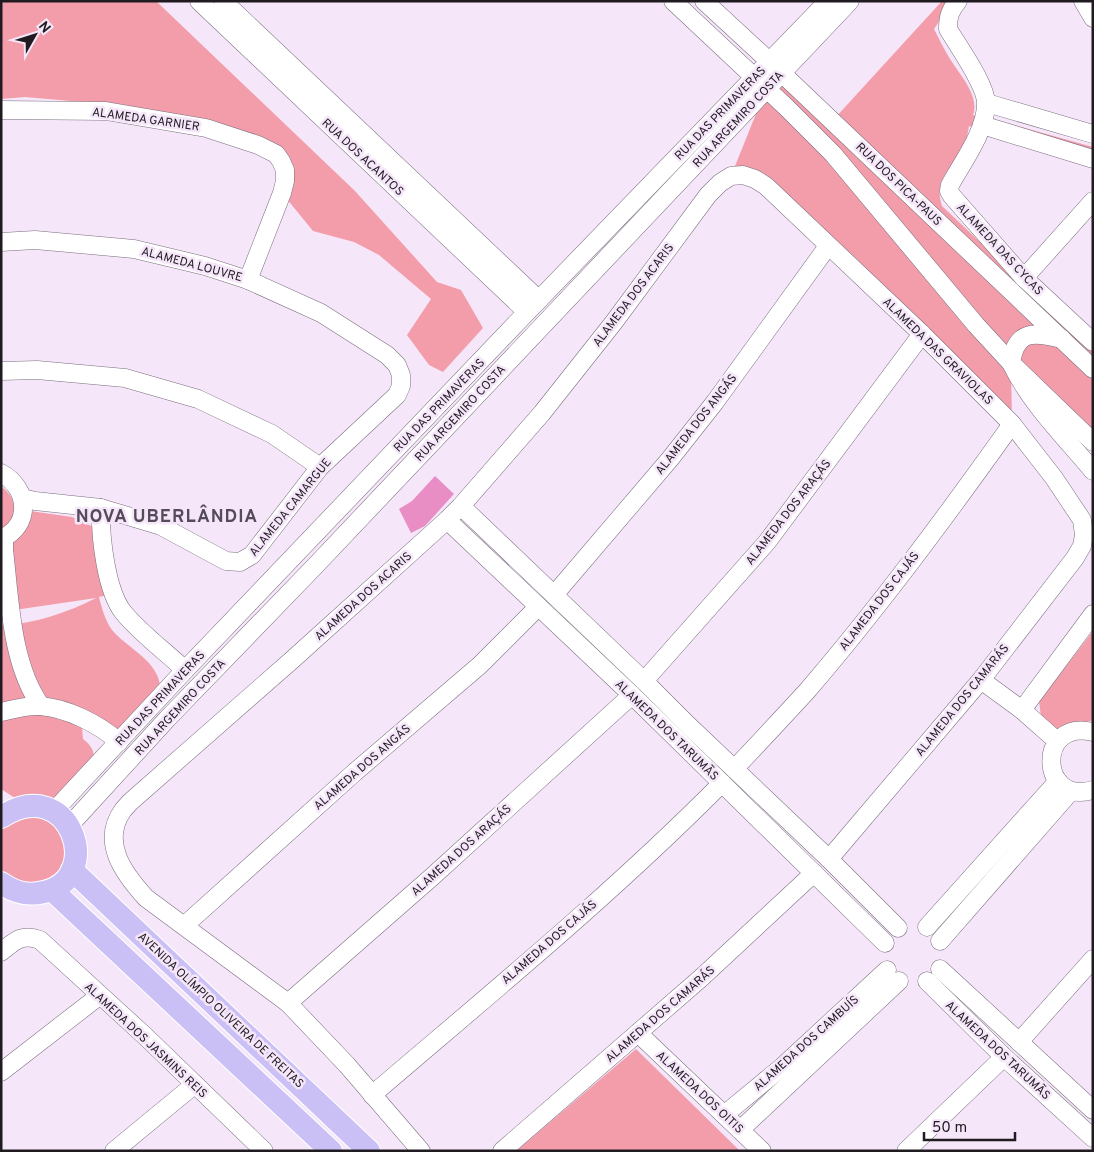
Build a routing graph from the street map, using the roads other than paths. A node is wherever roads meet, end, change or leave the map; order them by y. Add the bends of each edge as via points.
1 (199, 1) edge
2 (223, 1) edge
3 (673, 1) edge
4 (704, 1) edge
5 (828, 1) edge
6 (850, 1) edge
7 (1083, 1) edge
8 (955, 4) edge
9 (1093, 18) edge
10 (775, 67) junction
11 (760, 83) junction
12 (987, 103) junction
13 (1, 110) edge
14 (982, 125) junction
15 (1062, 126) junction
16 (1093, 134) edge
17 (1056, 148) junction
18 (1093, 158) edge
19 (766, 186) joint
20 (1093, 201) edge
21 (1, 242) edge
22 (828, 246) junction
23 (1024, 278) junction
24 (248, 280) junction
25 (533, 306) junction
26 (922, 334) junction
27 (1062, 340) junction
28 (1093, 342) edge
29 (1011, 362) junction
30 (1093, 369) edge
31 (1, 371) edge
32 (401, 386) joint
33 (1012, 424) junction
34 (1093, 442) edge
35 (320, 467) junction
36 (1093, 471) edge
37 (1, 473) edge
38 (22, 498) junction
39 (461, 506) junction
40 (101, 508) junction
41 (447, 520) junction
42 (1084, 536) joint
43 (2, 538) edge
44 (300, 550) junction
45 (316, 565) junction
46 (554, 595) junction
47 (538, 607) junction
48 (1093, 614) edge
49 (7, 626) edge
50 (596, 636) junction
51 (584, 650) junction
52 (185, 670) junction
53 (981, 680) junction
54 (644, 681) junction
55 (632, 695) junction
56 (156, 702) junction
57 (41, 706) junction
58 (1022, 710) junction
59 (1, 712) edge
60 (167, 719) junction
61 (682, 732) junction
62 (1093, 732) edge
63 (1057, 741) junction
64 (118, 742) junction
65 (735, 768) junction
66 (722, 783) junction
67 (1064, 786) junction
68 (1093, 790) edge
69 (5, 809) edge
70 (782, 814) junction
71 (61, 818) junction
72 (768, 828) junction
73 (829, 859) junction
74 (72, 870) junction
75 (814, 873) junction
76 (1, 883) edge
77 (52, 890) junction
78 (185, 925) junction
79 (927, 927) junction
80 (898, 928) junction
81 (940, 941) junction
82 (885, 943) junction
83 (1, 952) edge
84 (1093, 959) edge
85 (940, 969) junction
86 (893, 975) junction
87 (927, 982) junction
88 (100, 996) junction
89 (288, 1003) junction
90 (638, 1033) junction
91 (1019, 1042) junction
92 (1004, 1057) junction
93 (1, 1072) edge
94 (194, 1085) junction
95 (372, 1095) junction
96 (1093, 1110) edge
97 (724, 1115) junction
98 (740, 1130) junction
99 (1093, 1138) edge
100 (114, 1151) edge
101 (264, 1151) edge
102 (331, 1151) edge
103 (369, 1151) edge
104 (422, 1151) edge
105 (502, 1151) edge
106 (762, 1151) edge
107 (906, 1151) edge

1 - 25 street, RUA DOS ACANTOS
2 - 25 street, RUA DOS ACANTOS
3 - 11 street, RUA DOS PICA-PAUS
4 - 10 street, RUA DOS PICA-PAUS
5 - 10 street, RUA DAS PRIMAVERAS
6 - 10 street, RUA ARGEMIRO COSTA
7 - 9 street
8 - 12 street via 948,19 948,29 979,81
10 - 11 street, RUA ARGEMIRO COSTA
10 - 27 street, RUA DOS PICA-PAUS
11 - 25 street, RUA DAS PRIMAVERAS
11 - 29 street, RUA DOS PICA-PAUS via 833,154 976,325
11 - 45 street, RUA ARGEMIRO COSTA
12 - 14 street
12 - 15 street
13 - 24 street, ALAMEDA GARNIER via 106,111 206,128 276,154 285,176 282,193
14 - 17 street
14 - 23 street, ALAMEDA DAS CYCAS via 950,185 950,191
15 - 16 street
15 - 17 street
17 - 18 street
19 - 22 street, ALAMEDA DAS GRAVIOLAS
19 - 39 street, ALAMEDA DOS ACARIS via 743,175 731,176 708,195 542,413
20 - 23 street
21 - 24 street, ALAMEDA LOUVRE via 35,240 134,249
22 - 26 street, ALAMEDA DAS GRAVIOLAS
22 - 46 street, ALAMEDA DOS ANGÁS via 716,402
23 - 28 street, ALAMEDA DAS CYCAS
24 - 32 street, ALAMEDA LOUVRE via 321,313 387,355 397,365
25 - 44 street, RUA DAS PRIMAVERAS
26 - 33 street, ALAMEDA DAS GRAVIOLAS
26 - 54 street, ALAMEDA DOS ARAÇÁS via 767,542
27 - 29 street via 1031,334 1016,346
27 - 30 street, RUA DOS PICA-PAUS
29 - 34 street, RUA DOS PICA-PAUS
29 - 36 street, RUA DOS PICA-PAUS via 1020,383
31 - 35 street via 37,370 125,378 198,399 272,434
32 - 35 street, ALAMEDA CAMARGUE via 390,403
33 - 42 street, ALAMEDA DAS GRAVIOLAS via 1082,520
33 - 65 street, ALAMEDA DOS CAJÁS via 863,623
35 - 40 street, ALAMEDA CAMARGUE via 252,555 240,562 216,557 161,526
37 - 38 street via 15,483
38 - 40 street
38 - 43 street via 20,521
39 - 41 street, ALAMEDA DOS ACARIS
39 - 46 street, ALAMEDA DOS TARUMÃS
40 - 52 street via 100,530 112,594 137,627
41 - 47 street, ALAMEDA DOS TARUMÃS
41 - 78 street, ALAMEDA DOS ACARIS via 122,811 115,826 114,845 120,864 146,898
42 - 53 street, ALAMEDA DOS CAMARÁS via 1075,558
43 - 49 street
44 - 45 street
44 - 52 street, RUA DAS PRIMAVERAS
45 - 60 street, RUA ARGEMIRO COSTA
46 - 50 street, ALAMEDA DOS TARUMÃS
47 - 51 street, ALAMEDA DOS TARUMÃS
47 - 78 street, ALAMEDA DOS ANGÁS via 480,665 354,772
48 - 58 street
49 - 57 street via 32,694
50 - 51 street
50 - 54 street, ALAMEDA DOS TARUMÃS
51 - 55 street, ALAMEDA DOS TARUMÃS
52 - 56 street, RUA DAS PRIMAVERAS
53 - 58 street
53 - 73 street, ALAMEDA DOS CAMARÁS
54 - 61 street, ALAMEDA DOS TARUMÃS
55 - 61 street, ALAMEDA DOS TARUMÃS
55 - 89 street, ALAMEDA DOS ARAÇÁS
56 - 60 street via 166,712
56 - 64 street, RUA DAS PRIMAVERAS
57 - 59 street via 23,706
57 - 64 street via 80,717
58 - 63 street
60 - 71 street, RUA ARGEMIRO COSTA
61 - 65 street, ALAMEDA DOS TARUMÃS
61 - 66 street, ALAMEDA DOS TARUMÃS
62 - 63 street via 1073,731
63 - 67 street via 1050,757 1053,774
64 - 71 street, RUA DAS PRIMAVERAS
65 - 70 street, ALAMEDA DOS TARUMÃS
66 - 72 street, ALAMEDA DOS TARUMÃS
66 - 95 street, ALAMEDA DOS CAJÁS via 678,827 544,947
67 - 68 street via 1079,792
67 - 79 street
67 - 81 street
69 - 71 main road via 40,806
70 - 72 street
70 - 73 street, ALAMEDA DOS TARUMÃS
71 - 74 main road via 75,840
72 - 75 street, ALAMEDA DOS TARUMÃS
73 - 80 street, ALAMEDA DOS TARUMÃS
74 - 77 main road
74 - 103 main road, AVENIDA OLÍMPIO OLIVEIRA DE FREITAS
75 - 82 street, ALAMEDA DOS TARUMÃS
75 - 90 street, ALAMEDA DOS CAMARÁS
76 - 77 main road via 31,896
77 - 102 main road
78 - 89 street, ALAMEDA DOS ACARIS
79 - 80 street via 908,924
79 - 81 street
80 - 82 street
81 - 85 street via 943,960
82 - 86 street via 884,961
83 - 88 street, ALAMEDA DOS JASMINS REIS via 24,937 40,940
84 - 91 street
85 - 87 street
85 - 91 street, ALAMEDA DOS TARUMÃS
86 - 87 street via 913,984
86 - 97 street, ALAMEDA DOS CAMBUÍS
86 - 98 street, ALAMEDA DOS CAMBUÍS
87 - 92 street, ALAMEDA DOS TARUMÃS
88 - 93 street
88 - 94 street, ALAMEDA DOS JASMINS REIS
89 - 95 street
90 - 97 street, ALAMEDA DOS OITIS
90 - 105 street, ALAMEDA DOS CAMARÁS
91 - 96 street, ALAMEDA DOS TARUMÃS
92 - 99 street, ALAMEDA DOS TARUMÃS
92 - 107 street
94 - 100 street
94 - 101 street, ALAMEDA DOS JASMINS REIS
95 - 104 street
97 - 98 street, ALAMEDA DOS OITIS
98 - 106 street, ALAMEDA DOS OITIS

